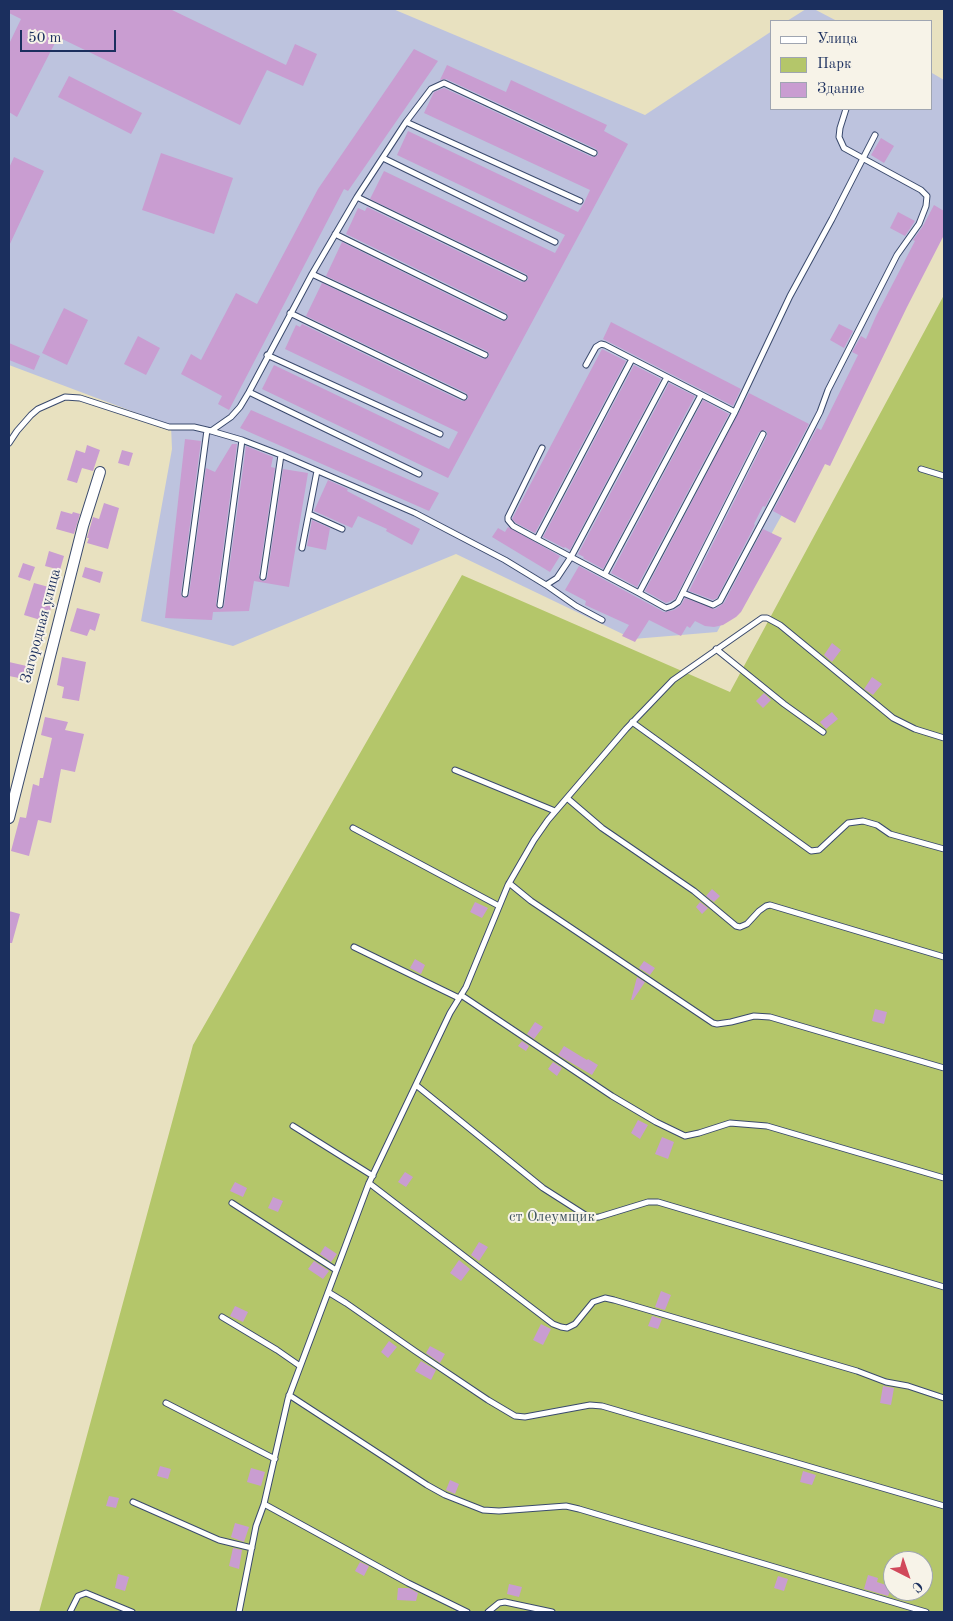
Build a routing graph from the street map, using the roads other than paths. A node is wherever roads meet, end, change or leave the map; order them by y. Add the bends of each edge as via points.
1 (846, 110) edge
2 (406, 122) junction
3 (875, 135) dead end
4 (594, 154) dead end
5 (383, 158) junction
6 (863, 159) junction
7 (357, 197) junction
8 (580, 201) dead end
9 (336, 234) junction
10 (555, 242) dead end
11 (312, 274) junction
12 (524, 278) dead end
13 (290, 313) junction
14 (504, 317) dead end
15 (268, 355) junction
16 (484, 355) dead end
17 (632, 360) junction
18 (586, 365) dead end
19 (667, 377) junction
20 (249, 392) junction
21 (701, 395) junction
22 (464, 397) dead end
23 (735, 412) junction
24 (209, 430) junction
25 (440, 434) dead end
26 (762, 434) dead end
27 (242, 440) junction
28 (9, 443) edge
29 (542, 448) dead end
30 (281, 455) junction
31 (921, 469) dead end
32 (317, 471) junction
33 (100, 472) dead end
34 (419, 474) dead end
35 (944, 476) edge
36 (309, 514) junction
37 (342, 529) dead end
38 (537, 539) junction
39 (302, 548) dead end
40 (571, 557) junction
41 (605, 574) junction
42 (263, 577) dead end
43 (546, 585) junction
44 (639, 593) junction
45 (682, 593) junction
46 (185, 594) dead end
47 (220, 605) dead end
48 (602, 620) dead end
49 (716, 649) junction
50 (632, 722) junction
51 (823, 732) dead end
52 (944, 738) edge
53 (455, 770) dead end
54 (567, 798) junction
55 (555, 811) junction
56 (9, 818) edge
57 (353, 828) dead end
58 (944, 849) edge
59 (509, 883) junction
60 (499, 906) junction
61 (354, 947) dead end
62 (944, 957) edge
63 (460, 996) junction
64 (944, 1068) edge
65 (416, 1085) junction
66 (293, 1126) dead end
67 (372, 1176) junction
68 (944, 1178) edge
69 (369, 1183) junction
70 (232, 1203) dead end
71 (336, 1270) junction
72 (944, 1287) edge
73 (328, 1292) junction
74 (222, 1317) dead end
75 (300, 1366) junction
76 (289, 1395) junction
77 (944, 1398) edge
78 (166, 1403) dead end
79 (274, 1458) junction
80 (133, 1502) dead end
81 (264, 1504) junction
82 (944, 1506) edge
83 (252, 1548) junction
84 (238, 1611) edge
85 (70, 1612) edge
86 (132, 1612) edge
87 (467, 1612) edge
88 (488, 1612) edge
89 (552, 1612) edge
90 (926, 1612) edge

1 - 6 lane via 840,128 841,143
2 - 4 lane via 430,89 444,83
2 - 5 lane
2 - 8 lane
3 - 6 lane
5 - 7 lane
5 - 10 lane
6 - 23 lane via 790,296
6 - 45 lane via 925,194 927,201 918,224 897,255 828,390 820,412 720,601 713,605
7 - 9 lane
7 - 12 lane
9 - 11 lane
9 - 14 lane
11 - 13 lane
11 - 16 lane
13 - 15 lane
13 - 22 lane
15 - 20 lane
15 - 25 lane
17 - 18 lane via 601,344
17 - 19 lane
17 - 38 lane
19 - 21 lane
19 - 40 lane
20 - 24 lane via 236,413
20 - 34 lane
21 - 23 lane
21 - 41 lane
23 - 44 lane
24 - 27 lane
24 - 28 lane via 169,427 80,398 64,397 38,409
24 - 46 lane
26 - 45 lane
27 - 30 lane
27 - 47 lane
29 - 38 lane via 508,517 513,526
30 - 32 lane
30 - 42 lane
31 - 35 lane
32 - 36 lane
32 - 43 lane via 415,513
33 - 56 street, Загородная улица via 83,526
36 - 37 lane
36 - 39 lane
38 - 40 lane
40 - 41 lane
40 - 43 lane via 559,576
41 - 44 lane
43 - 48 lane
44 - 45 lane via 669,608 678,602
49 - 50 lane via 673,680
49 - 51 lane
49 - 52 lane via 762,618 767,618 893,718
50 - 54 lane
50 - 58 lane via 811,851 818,850 848,823 863,820 873,822 890,834
53 - 55 lane
54 - 55 lane
54 - 62 lane via 602,828 694,891 736,926 747,924 770,905
55 - 59 lane
57 - 60 lane
59 - 60 lane
59 - 64 lane via 712,1023 754,1016 770,1017
60 - 63 lane
61 - 63 lane
63 - 65 lane
63 - 68 lane via 612,1096 685,1136 730,1123 767,1126
65 - 67 lane
65 - 72 lane via 543,1188 590,1218 642,1203 658,1202
66 - 67 lane
67 - 69 lane
69 - 71 lane
69 - 77 lane via 553,1324 567,1328 575,1324 593,1302 604,1298
70 - 71 lane
71 - 73 lane
73 - 75 lane
73 - 82 lane via 516,1416 602,1406
74 - 75 lane
75 - 76 lane
76 - 79 lane
76 - 90 lane via 427,1485 483,1510 566,1506
78 - 79 lane
79 - 81 lane
80 - 83 lane via 219,1540
81 - 83 lane
81 - 87 lane
83 - 84 lane
85 - 86 lane via 78,1596 86,1593
88 - 89 lane via 505,1602

